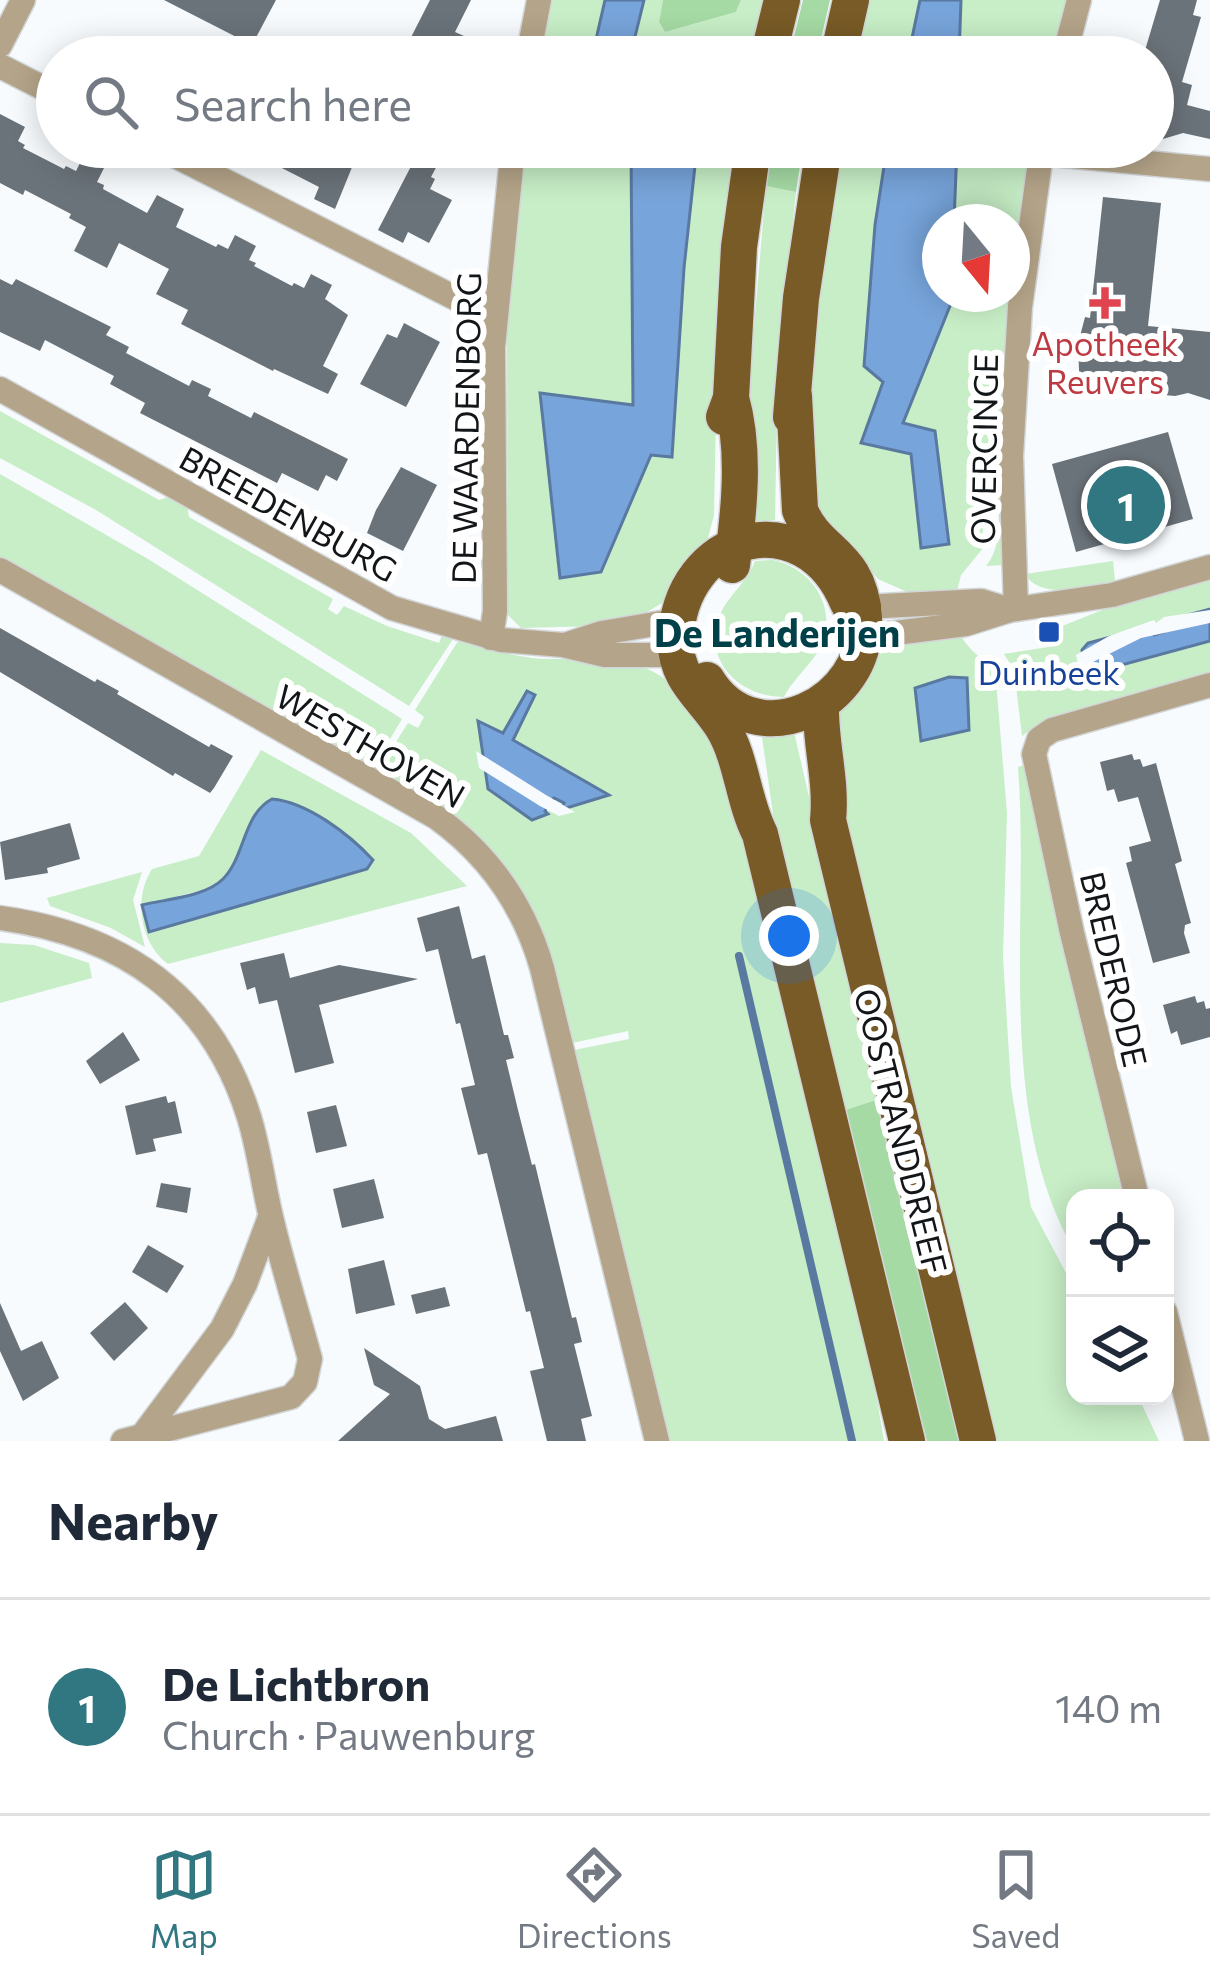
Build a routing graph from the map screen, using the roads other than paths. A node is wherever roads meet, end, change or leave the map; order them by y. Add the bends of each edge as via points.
1 (23, 0) edge
2 (538, 0) edge
3 (782, 0) edge
4 (851, 0) edge
5 (1079, 0) edge
6 (531, 36) edge
7 (773, 36) edge
8 (843, 36) edge
9 (1070, 36) edge
10 (0, 45) edge
11 (0, 66) edge
12 (36, 84) edge
13 (1174, 165) edge
14 (199, 168) edge
15 (511, 168) edge
16 (750, 168) edge
17 (821, 168) edge
18 (1040, 168) edge
19 (1210, 169) edge
20 (495, 304) junction
21 (0, 389) edge
22 (795, 533) junction
23 (725, 550) junction
24 (1210, 567) edge
25 (0, 570) edge
26 (1013, 609) junction
27 (858, 616) junction
28 (491, 638) junction
29 (684, 644) junction
30 (562, 645) junction
31 (1210, 686) edge
32 (813, 708) junction
33 (734, 721) junction
34 (0, 918) edge
35 (1135, 1189) edge
36 (271, 1216) junction
37 (1174, 1344) edge
38 (133, 1438) edge
39 (1201, 1440) edge
40 (657, 1441) edge
41 (908, 1441) edge
42 (978, 1441) edge

1 - 10 street
2 - 6 street
3 - 7 main road
4 - 8 main road
5 - 9 street
11 - 12 street
13 - 19 street
14 - 20 street via 464,303
15 - 20 street, DE WAARDENBORG
16 - 23 main road
17 - 22 main road via 787,442
18 - 26 street, OVERCINGE via 1011,456
20 - 28 street, DE WAARDENBORG
21 - 28 street, BREEDENBURG via 356,590
22 - 23 main road
22 - 27 main road via 849,567
23 - 29 main road via 733,564
24 - 26 street via 1112,595
25 - 40 street, WESTHOVEN via 436,818 501,880 542,968
26 - 27 street via 981,601
27 - 32 main road via 808,696
28 - 30 street, BREEDENBURG
29 - 30 street, BREEDENBURG via 605,655
29 - 30 street, BREEDENBURG via 602,633
29 - 33 main road
31 - 35 street, BREDERODE via 1052,730 1034,754
32 - 33 main road
32 - 42 main road, OOSTRANDDREEF via 803,723 817,801 828,820
33 - 41 main road, OOSTRANDDREEF via 763,814 760,834
34 - 36 street via 99,942 172,990 230,1068
36 - 38 street via 222,1329
36 - 38 street via 310,1359 304,1382 291,1397
37 - 39 street

